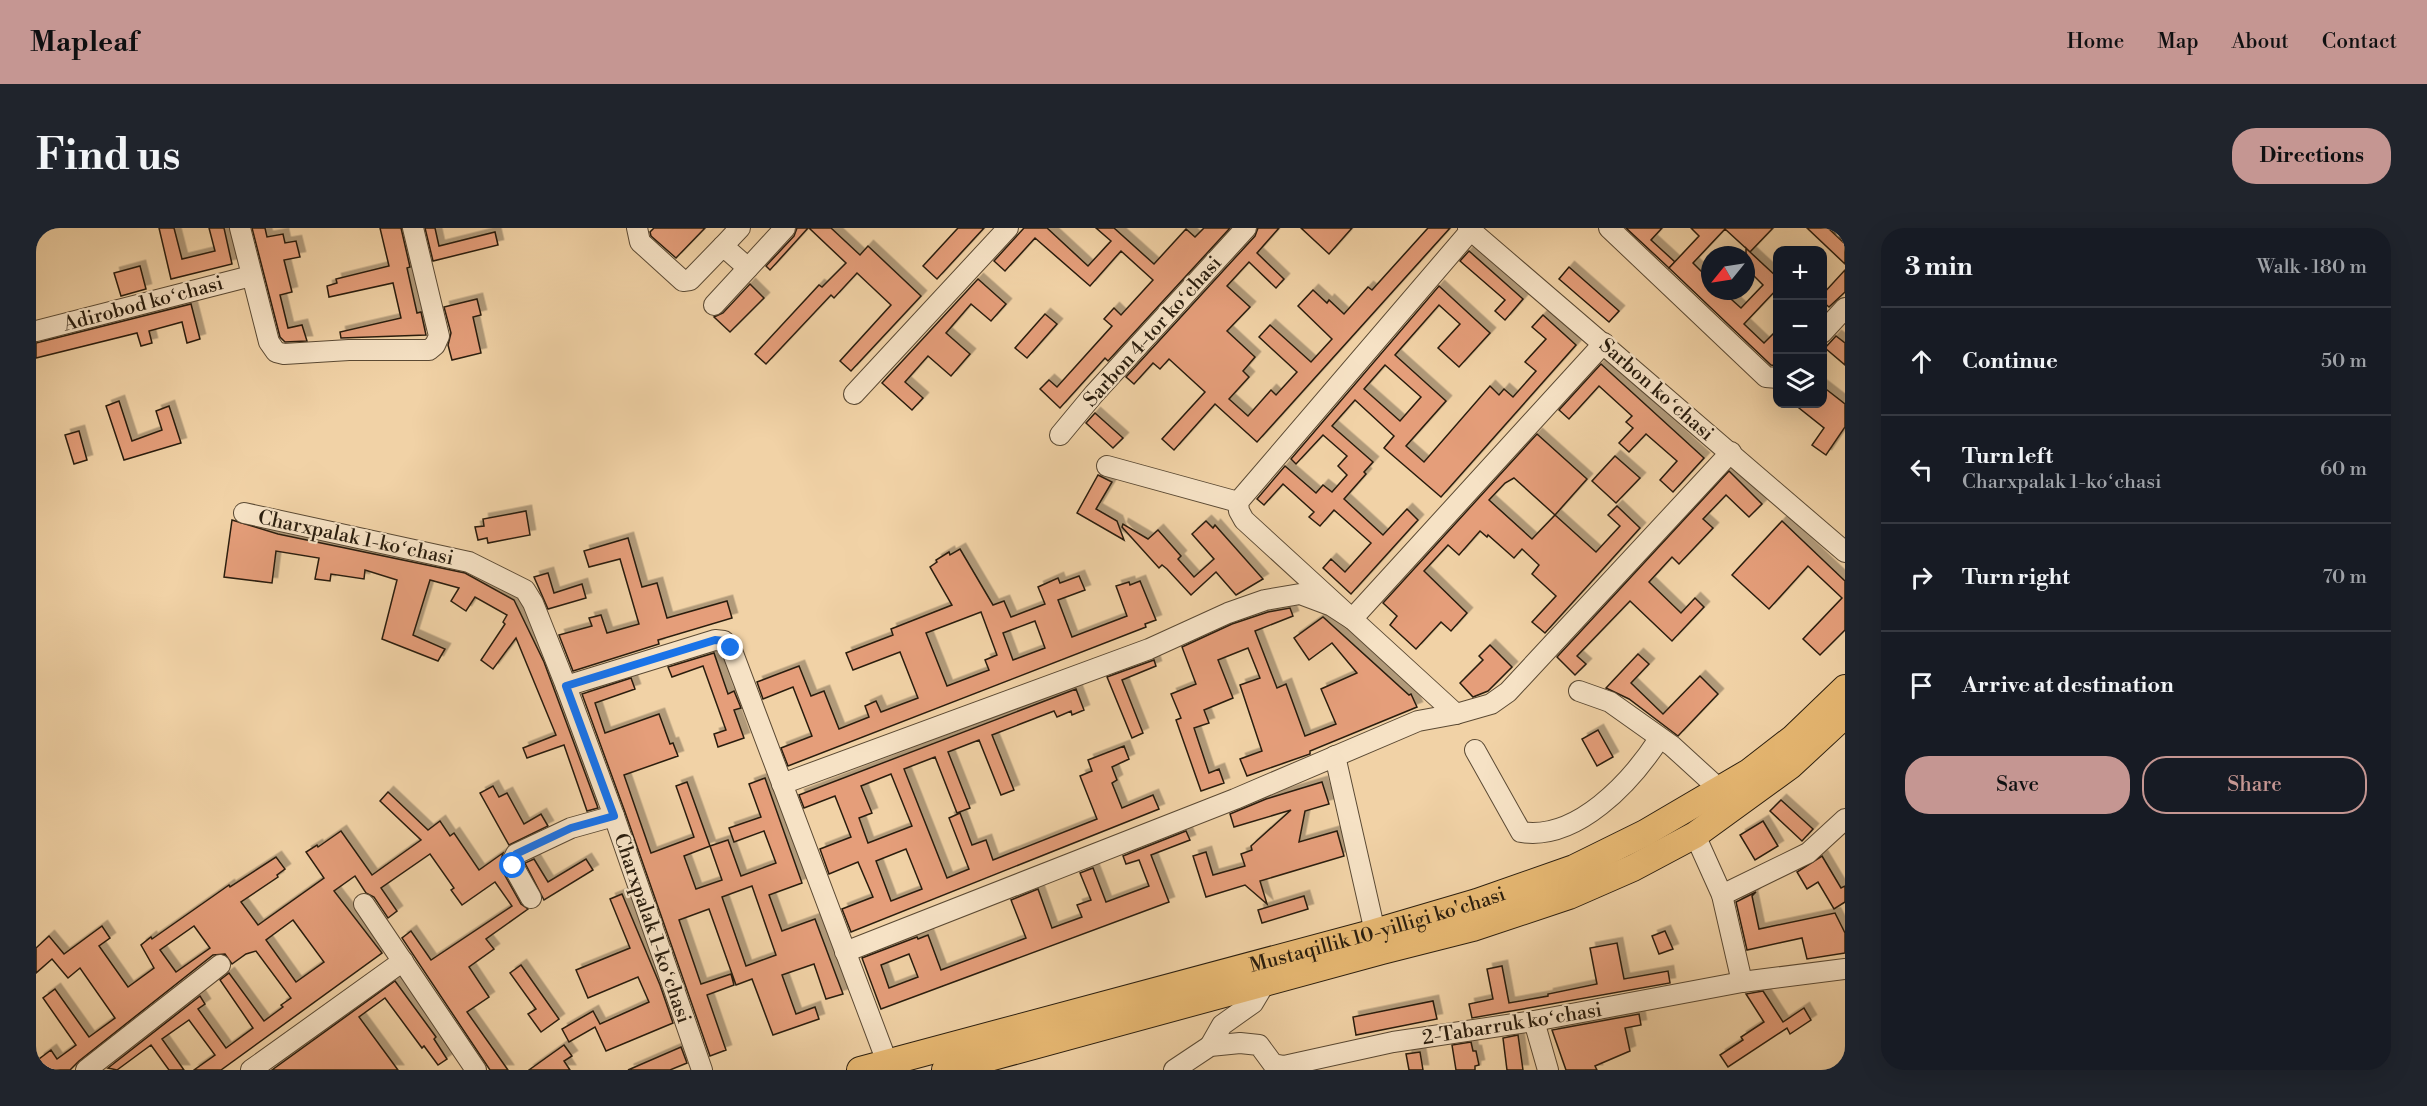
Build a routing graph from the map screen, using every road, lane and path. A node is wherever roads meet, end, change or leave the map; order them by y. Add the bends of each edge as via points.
1 (240, 228) edge
2 (413, 228) edge
3 (638, 228) edge
4 (740, 228) edge
5 (784, 228) edge
6 (1008, 228) edge
7 (1246, 228) edge
8 (1609, 228) edge
9 (1469, 229) edge
10 (723, 246) junction
11 (748, 268) junction
12 (251, 276) junction
13 (714, 305) dead end
14 (1845, 308) edge
15 (1827, 328) edge
16 (36, 331) edge
17 (1604, 343) junction
18 (1773, 378) edge
19 (854, 394) dead end
20 (1060, 435) dead end
21 (1731, 452) junction
22 (1107, 466) dead end
23 (1238, 502) junction
24 (244, 513) dead end
25 (1845, 552) edge
26 (1352, 619) junction
27 (566, 686) junction
28 (1845, 688) edge
29 (1579, 691) dead end
30 (1456, 714) junction
31 (1845, 715) edge
32 (1659, 739) junction
33 (1475, 750) dead end
34 (1335, 756) junction
35 (782, 784) junction
36 (1729, 797) junction
37 (614, 816) junction
38 (1845, 819) edge
39 (1695, 835) junction
40 (1722, 895) junction
41 (531, 898) dead end
42 (364, 904) dead end
43 (1375, 932) junction
44 (845, 952) junction
45 (403, 961) junction
46 (220, 964) dead end
47 (1845, 969) edge
48 (1742, 982) junction
49 (1266, 983) junction
50 (1534, 1021) junction
51 (1210, 1046) junction
52 (887, 1062) junction
53 (1283, 1068) edge
54 (86, 1070) edge
55 (251, 1070) edge
56 (476, 1070) edge
57 (702, 1070) edge
58 (860, 1070) edge
59 (945, 1070) edge
60 (1174, 1070) edge
61 (1548, 1070) edge

1 - 12 street
2 - 12 street via 439,336 429,350 276,352 269,342
3 - 10 street via 640,242 682,281 690,280
4 - 10 street
5 - 11 street
6 - 19 street
7 - 20 street, Sarbon 4-tor koʻchasi
8 - 18 street via 1766,377
9 - 17 street, Sarbon koʻchasi
9 - 23 street
10 - 11 street
11 - 13 street
12 - 16 street, Adirobod koʻchasi
14 - 15 street
17 - 21 street, Sarbon koʻchasi
17 - 26 street
21 - 25 street, Sarbon koʻchasi
21 - 30 street via 1508,692 1491,704
22 - 23 street
23 - 26 street via 1244,520
24 - 27 street, Charxpalak 1-koʻchasi via 469,562 515,583 533,603
26 - 30 street
26 - 35 street via 1332,606 1300,594 1265,600 1149,649
27 - 35 street via 715,640 724,641 731,648
27 - 37 street, Charxpalak 1-koʻchasi
28 - 36 main road, Mustaqillik 10-yilligi ko'chasi via 1793,738 1749,772
29 - 32 street via 1610,702
30 - 34 street via 1418,721
31 - 36 main road, Mustaqillik 10-yilligi ko'chasi via 1790,766
32 - 33 street via 1641,766 1608,799 1570,825 1538,834 1521,832
32 - 36 street
34 - 43 street
34 - 44 street
35 - 44 street
36 - 39 main road, Mustaqillik 10-yilligi ko'chasi
36 - 43 main road, Mustaqillik 10-yilligi ko'chasi via 1574,868
37 - 41 street via 571,828 516,854 513,866
37 - 57 street, Charxpalak 1-koʻchasi
38 - 40 street via 1808,853
39 - 40 street
39 - 49 main road, Mustaqillik 10-yilligi ko'chasi via 1634,868 1569,896 1473,928
40 - 48 street
42 - 45 street
43 - 52 main road, Mustaqillik 10-yilligi ko'chasi
44 - 52 street
45 - 55 street
45 - 56 street
46 - 54 street
47 - 48 street, 2-Tabarruk koʻchasi
48 - 50 street, 2-Tabarruk koʻchasi
49 - 51 street via 1253,1003 1222,1024
49 - 59 main road, Mustaqillik 10-yilligi ko'chasi
50 - 53 street, 2-Tabarruk koʻchasi via 1393,1042
50 - 61 street
51 - 53 street via 1259,1045 1274,1064
51 - 60 street
52 - 58 main road, Mustaqillik 10-yilligi ko'chasi

